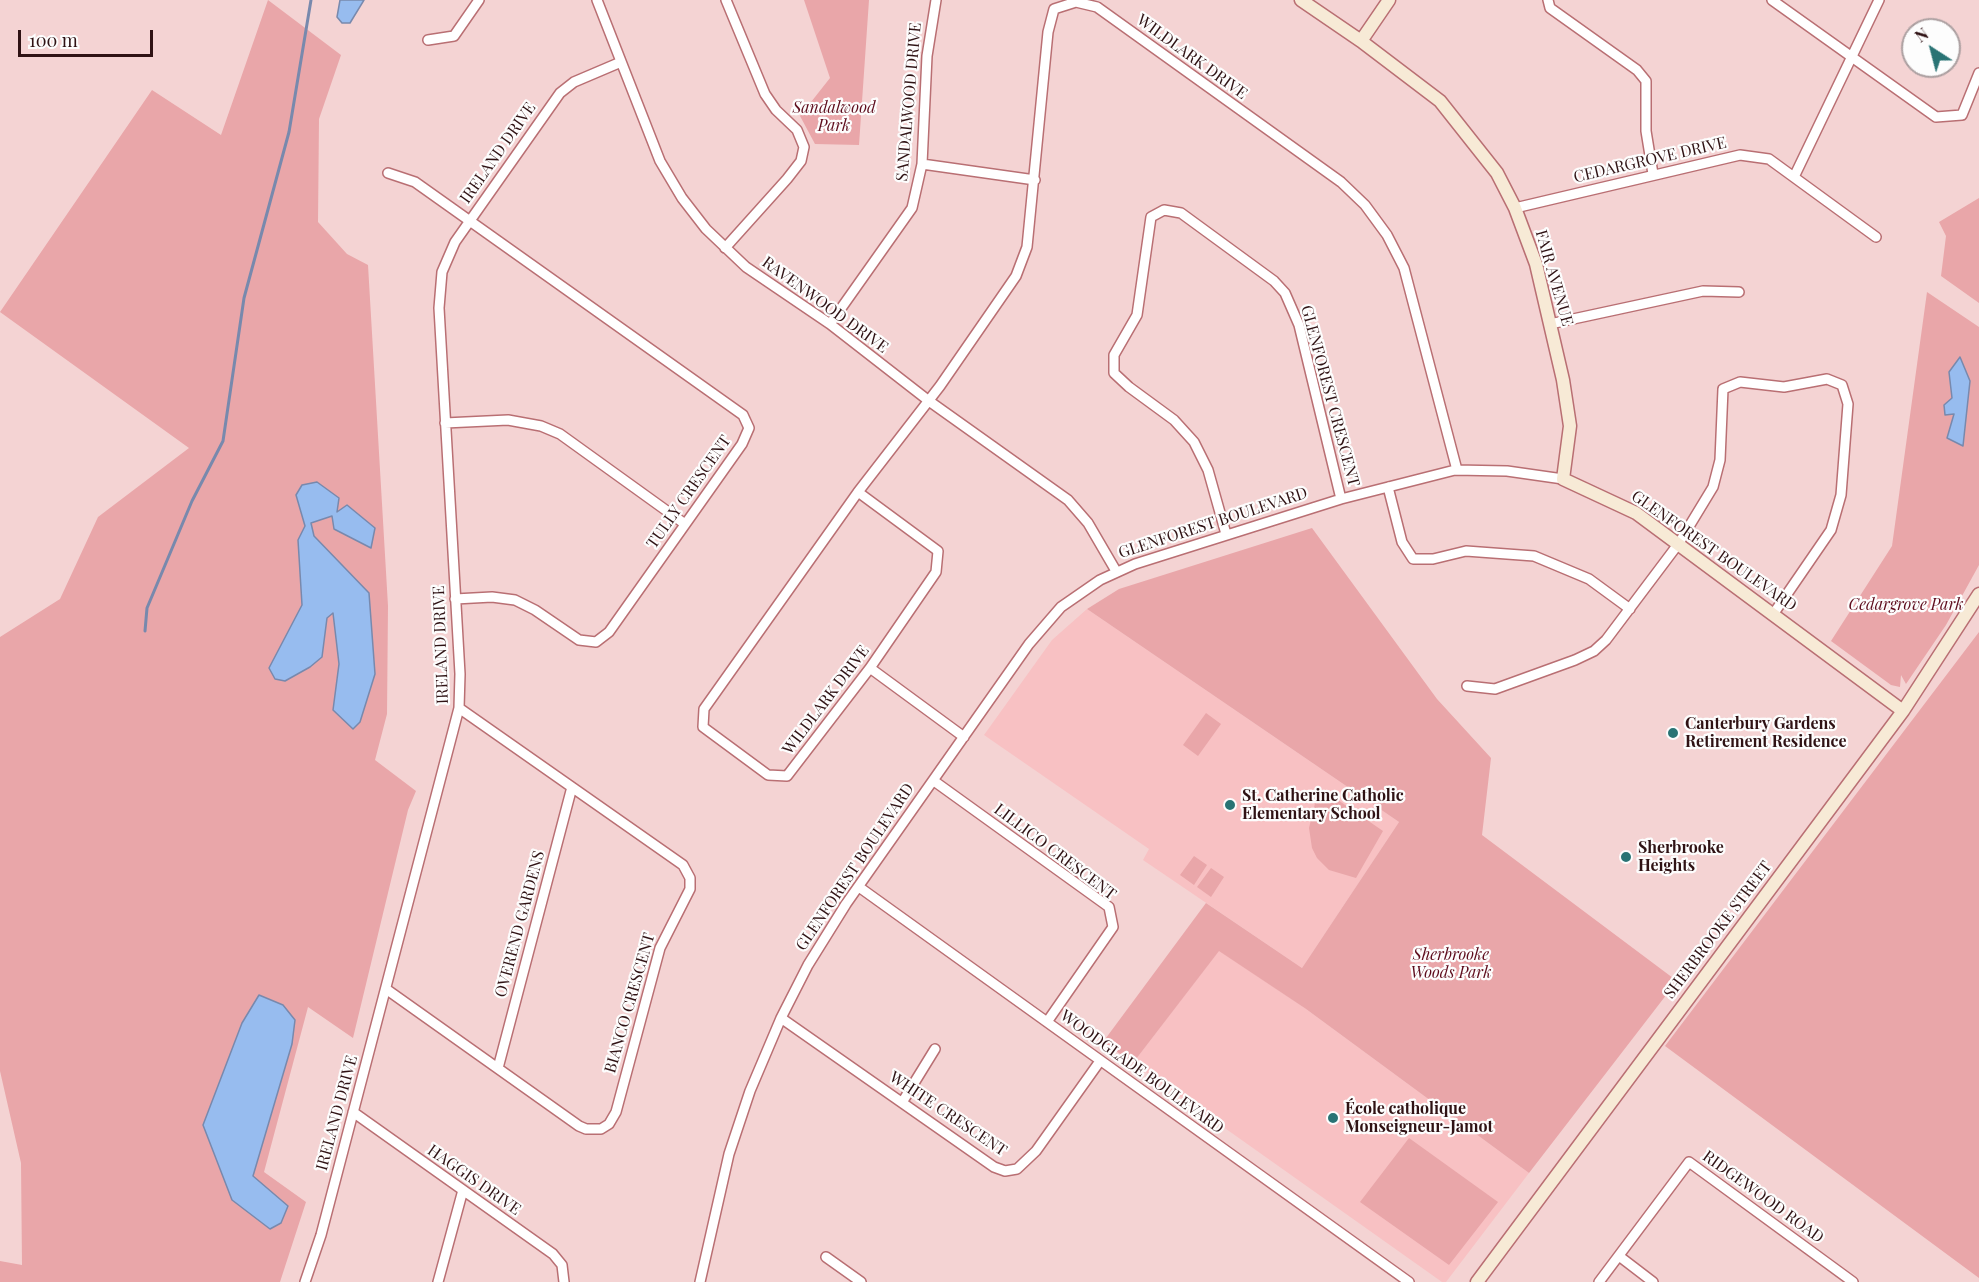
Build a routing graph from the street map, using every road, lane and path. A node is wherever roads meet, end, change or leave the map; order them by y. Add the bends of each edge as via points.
1 (479, 0) edge
2 (597, 0) edge
3 (726, 0) edge
4 (936, 0) edge
5 (1301, 0) edge
6 (1389, 0) edge
7 (1548, 0) edge
8 (1772, 0) edge
9 (1879, 0) edge
10 (428, 40) dead end
11 (1361, 41) junction
12 (1851, 57) junction
13 (621, 62) junction
14 (1979, 73) edge
15 (922, 164) junction
16 (388, 173) dead end
17 (1653, 174) junction
18 (1794, 177) junction
19 (1035, 180) junction
20 (1515, 208) junction
21 (469, 221) junction
22 (1876, 237) dead end
23 (725, 248) junction
24 (1739, 292) dead end
25 (830, 324) junction
26 (1550, 324) junction
27 (929, 401) junction
28 (446, 423) junction
29 (1457, 470) junction
30 (1563, 479) junction
31 (1388, 487) junction
32 (858, 492) junction
33 (1341, 499) junction
34 (685, 524) junction
35 (1226, 534) junction
36 (1679, 543) junction
37 (1116, 571) junction
38 (1979, 594) edge
39 (455, 599) junction
40 (1630, 609) junction
41 (1774, 613) junction
42 (870, 668) junction
43 (1467, 686) dead end
44 (459, 708) junction
45 (1903, 711) junction
46 (964, 737) junction
47 (933, 781) junction
48 (572, 787) junction
49 (859, 887) junction
50 (386, 989) junction
51 (781, 1018) junction
52 (1047, 1022) junction
53 (935, 1049) dead end
54 (1100, 1061) junction
55 (498, 1068) junction
56 (903, 1101) junction
57 (353, 1112) junction
58 (463, 1190) junction
59 (1619, 1256) junction
60 (826, 1257) dead end
61 (305, 1282) edge
62 (438, 1282) edge
63 (564, 1282) edge
64 (699, 1282) edge
65 (861, 1282) edge
66 (1409, 1282) edge
67 (1477, 1282) edge
68 (1599, 1282) edge
69 (1653, 1282) edge
70 (1853, 1282) edge

1 - 10 street via 454,36
2 - 13 street, RAVENWOOD DRIVE
3 - 23 street via 765,94 797,130 804,147 801,161 787,179
4 - 15 street, SANDALWOOD DRIVE via 927,56
5 - 11 street, FAIR AVENUE
6 - 11 street
7 - 17 street via 1550,8 1637,70 1646,81 1646,131
8 - 12 street
9 - 12 street
11 - 20 street, FAIR AVENUE via 1440,101 1497,173
12 - 14 street via 1936,117 1962,115
12 - 18 street
13 - 21 street, IRELAND DRIVE via 574,82 560,93
13 - 23 street, RAVENWOOD DRIVE via 667,175 697,218
15 - 19 street
15 - 25 street, SANDALWOOD DRIVE via 912,208
16 - 21 street via 415,182
17 - 18 street, CEDARGROVE DRIVE via 1740,155 1768,159
17 - 20 street, CEDARGROVE DRIVE
18 - 22 street, CEDARGROVE DRIVE
19 - 27 street, WILDLARK DRIVE via 1027,247 1016,276
19 - 29 street, WILDLARK DRIVE via 1048,32 1054,9 1076,2 1097,7 1341,182 1365,205 1404,268
20 - 26 street, FAIR AVENUE via 1536,264
21 - 28 street, IRELAND DRIVE via 448,254 440,288
21 - 34 street, TULLY CRESCENT via 747,421 749,428 742,444
23 - 25 street, RAVENWOOD DRIVE
24 - 26 street via 1703,291
25 - 27 street, RAVENWOOD DRIVE
26 - 30 street, FAIR AVENUE via 1570,426
27 - 32 street, WILDLARK DRIVE
27 - 37 street, RAVENWOOD DRIVE via 1068,501 1089,523
28 - 34 street via 508,420 560,434
28 - 39 street, IRELAND DRIVE
29 - 30 street, GLENFOREST BOULEVARD via 1507,471
29 - 31 street, GLENFOREST BOULEVARD
30 - 36 street, GLENFOREST BOULEVARD via 1623,506
31 - 33 street, GLENFOREST BOULEVARD
31 - 40 street via 1402,542 1413,558 1433,559 1466,551 1534,555 1588,579
32 - 42 street, WILDLARK DRIVE via 938,551 936,572
32 - 42 street, WILDLARK DRIVE via 708,703 703,727 768,775 787,776
33 - 35 street, GLENFOREST BOULEVARD
33 - 35 street, GLENFOREST CRESCENT via 1299,325 1286,293 1181,213 1164,210 1151,217 1137,315 1114,355 1114,373 1174,420 1194,442 1208,470
34 - 39 street, TULLY CRESCENT via 609,632 596,642 579,640 515,600
35 - 37 street, GLENFOREST BOULEVARD
36 - 40 street
36 - 41 street, GLENFOREST BOULEVARD
36 - 41 street via 1713,487 1720,460 1723,389 1740,382 1784,387 1827,379 1842,385 1848,404 1845,451 1841,495 1831,530
37 - 46 street, GLENFOREST BOULEVARD via 1077,594 1043,626
38 - 45 street, SHERBROOKE STREET
39 - 44 street, IRELAND DRIVE
40 - 43 street via 1594,651 1496,689
41 - 45 street, GLENFOREST BOULEVARD
42 - 46 street
44 - 48 street, BIANCO CRESCENT
44 - 50 street, IRELAND DRIVE
45 - 67 street, SHERBROOKE STREET
46 - 47 street, GLENFOREST BOULEVARD
47 - 49 street, GLENFOREST BOULEVARD
47 - 52 street, LILLICO CRESCENT via 1109,907 1113,927
48 - 55 street, OVEREND GARDENS
48 - 55 street, BIANCO CRESCENT via 683,865 690,878 690,890 660,948 616,1112 609,1124 594,1130 579,1126
49 - 51 street, GLENFOREST BOULEVARD via 808,965
49 - 52 street, WOODGLADE BOULEVARD
50 - 55 street, BIANCO CRESCENT
50 - 57 street, IRELAND DRIVE
51 - 56 street, WHITE CRESCENT
51 - 64 street, GLENFOREST BOULEVARD via 750,1090 729,1154
52 - 54 street, WOODGLADE BOULEVARD
53 - 56 street
54 - 56 street, WHITE CRESCENT via 1036,1151 1017,1169 1005,1171 994,1167
54 - 66 street, WOODGLADE BOULEVARD
57 - 58 street, HAGGIS DRIVE
57 - 61 street, IRELAND DRIVE
58 - 62 street
58 - 63 street, HAGGIS DRIVE via 553,1254 562,1265
59 - 68 street, RIDGEWOOD ROAD
59 - 69 street
59 - 70 street, RIDGEWOOD ROAD via 1689,1162
60 - 65 street

